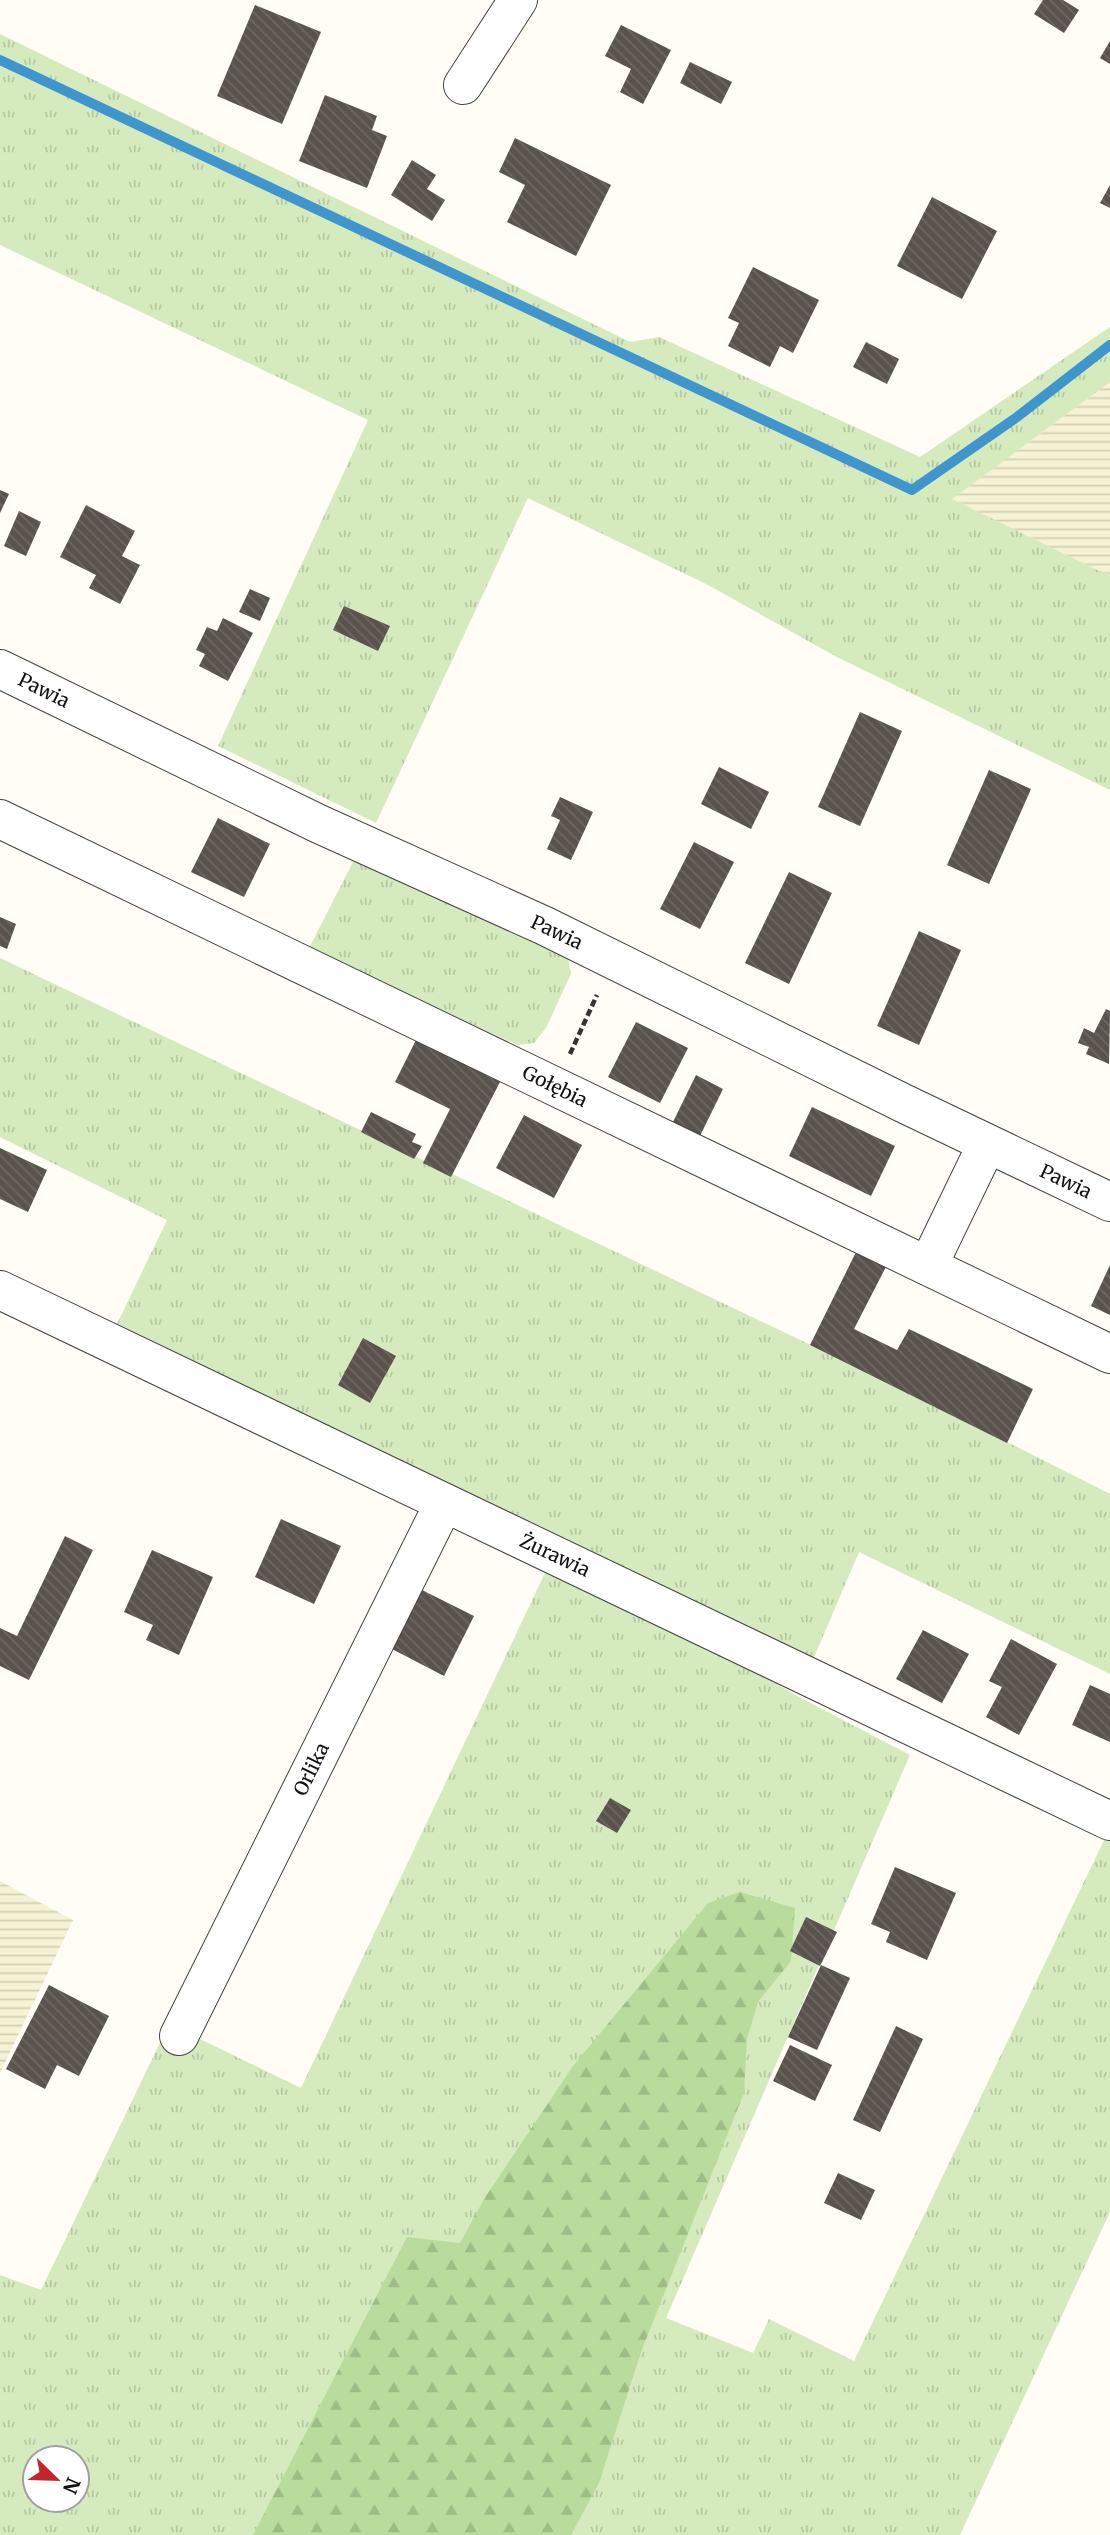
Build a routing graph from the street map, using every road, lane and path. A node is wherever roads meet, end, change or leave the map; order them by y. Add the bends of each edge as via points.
1 (518, 0) edge
2 (463, 85) dead end
3 (0, 669) edge
4 (0, 819) edge
5 (614, 959) junction
6 (555, 1086) junction
7 (986, 1144) junction
8 (1110, 1202) edge
9 (928, 1266) junction
10 (0, 1290) edge
11 (1110, 1354) edge
12 (444, 1503) junction
13 (1110, 1821) edge
14 (179, 2036) dead end

1 - 2 street
3 - 5 street, Pawia via 319,824
4 - 6 street, Gołębia
5 - 6 path
5 - 7 street, Pawia
6 - 9 street, Gołębia
7 - 8 street, Pawia
7 - 9 street
9 - 11 street, Gołębia
10 - 12 street, Żurawia
12 - 13 street, Żurawia
12 - 14 street, Orlika

